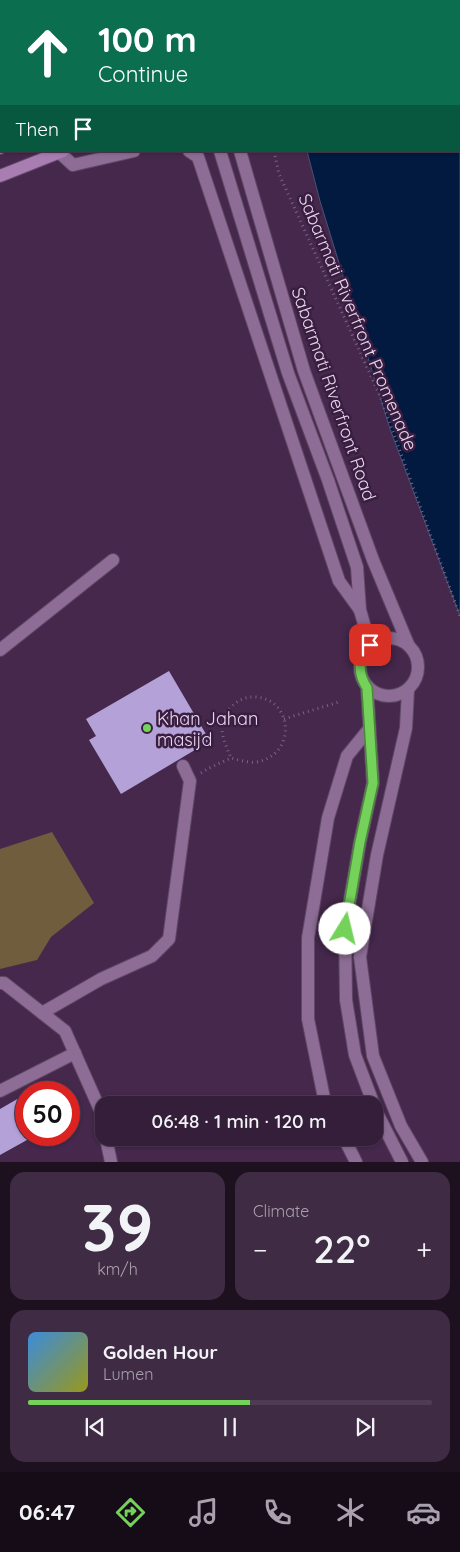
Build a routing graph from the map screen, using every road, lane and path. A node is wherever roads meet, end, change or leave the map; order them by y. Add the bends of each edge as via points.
1 (62, 152) edge
2 (130, 152) edge
3 (190, 152) edge
4 (220, 152) edge
5 (240, 152) edge
6 (274, 152) edge
7 (0, 176) edge
8 (113, 560) dead end
9 (360, 610) junction
10 (460, 616) edge
11 (408, 644) junction
12 (370, 645) junction
13 (0, 650) edge
14 (367, 688) junction
15 (408, 690) junction
16 (339, 702) dead end
17 (284, 719) junction
18 (369, 729) junction
19 (231, 758) junction
20 (183, 766) dead end
21 (190, 781) junction
22 (0, 983) edge
23 (42, 1013) junction
24 (75, 1054) junction
25 (0, 1091) edge
26 (324, 1096) edge
27 (95, 1099) edge
28 (108, 1146) edge
29 (348, 1146) edge
30 (111, 1162) edge
31 (356, 1162) edge
32 (402, 1162) edge
33 (422, 1162) edge

1 - 2 main road via 73,165
1 - 7 main road
3 - 9 main road via 198,157 339,581
4 - 9 main road via 288,373 357,567
5 - 11 main road, Sabarmati Riverfront Road via 304,371 373,560
6 - 10 path, Sabarmati Riverfront Promenade via 280,174 380,396
8 - 13 main road
9 - 12 main road
11 - 12 main road via 388,638
11 - 15 main road via 417,658 418,667 418,675
12 - 14 main road via 360,661 362,680
14 - 15 main road via 392,697
14 - 18 main road
15 - 33 main road via 406,728 377,855 360,957 373,1056 401,1126
16 - 17 path
17 - 19 path via 286,731 282,746 272,756 258,762
17 - 19 path via 278,706 265,698 250,697 237,701 223,715 221,724
18 - 26 main road via 347,756 328,818 308,938 308,1019
18 - 32 main road via 373,783 345,929 346,1000 355,1055 377,1113
19 - 21 path
20 - 21 main road
21 - 23 main road via 170,939 152,956 101,979
22 - 23 main road
23 - 24 main road via 65,1031
24 - 25 main road
24 - 27 main road
28 - 30 main road
29 - 31 main road

